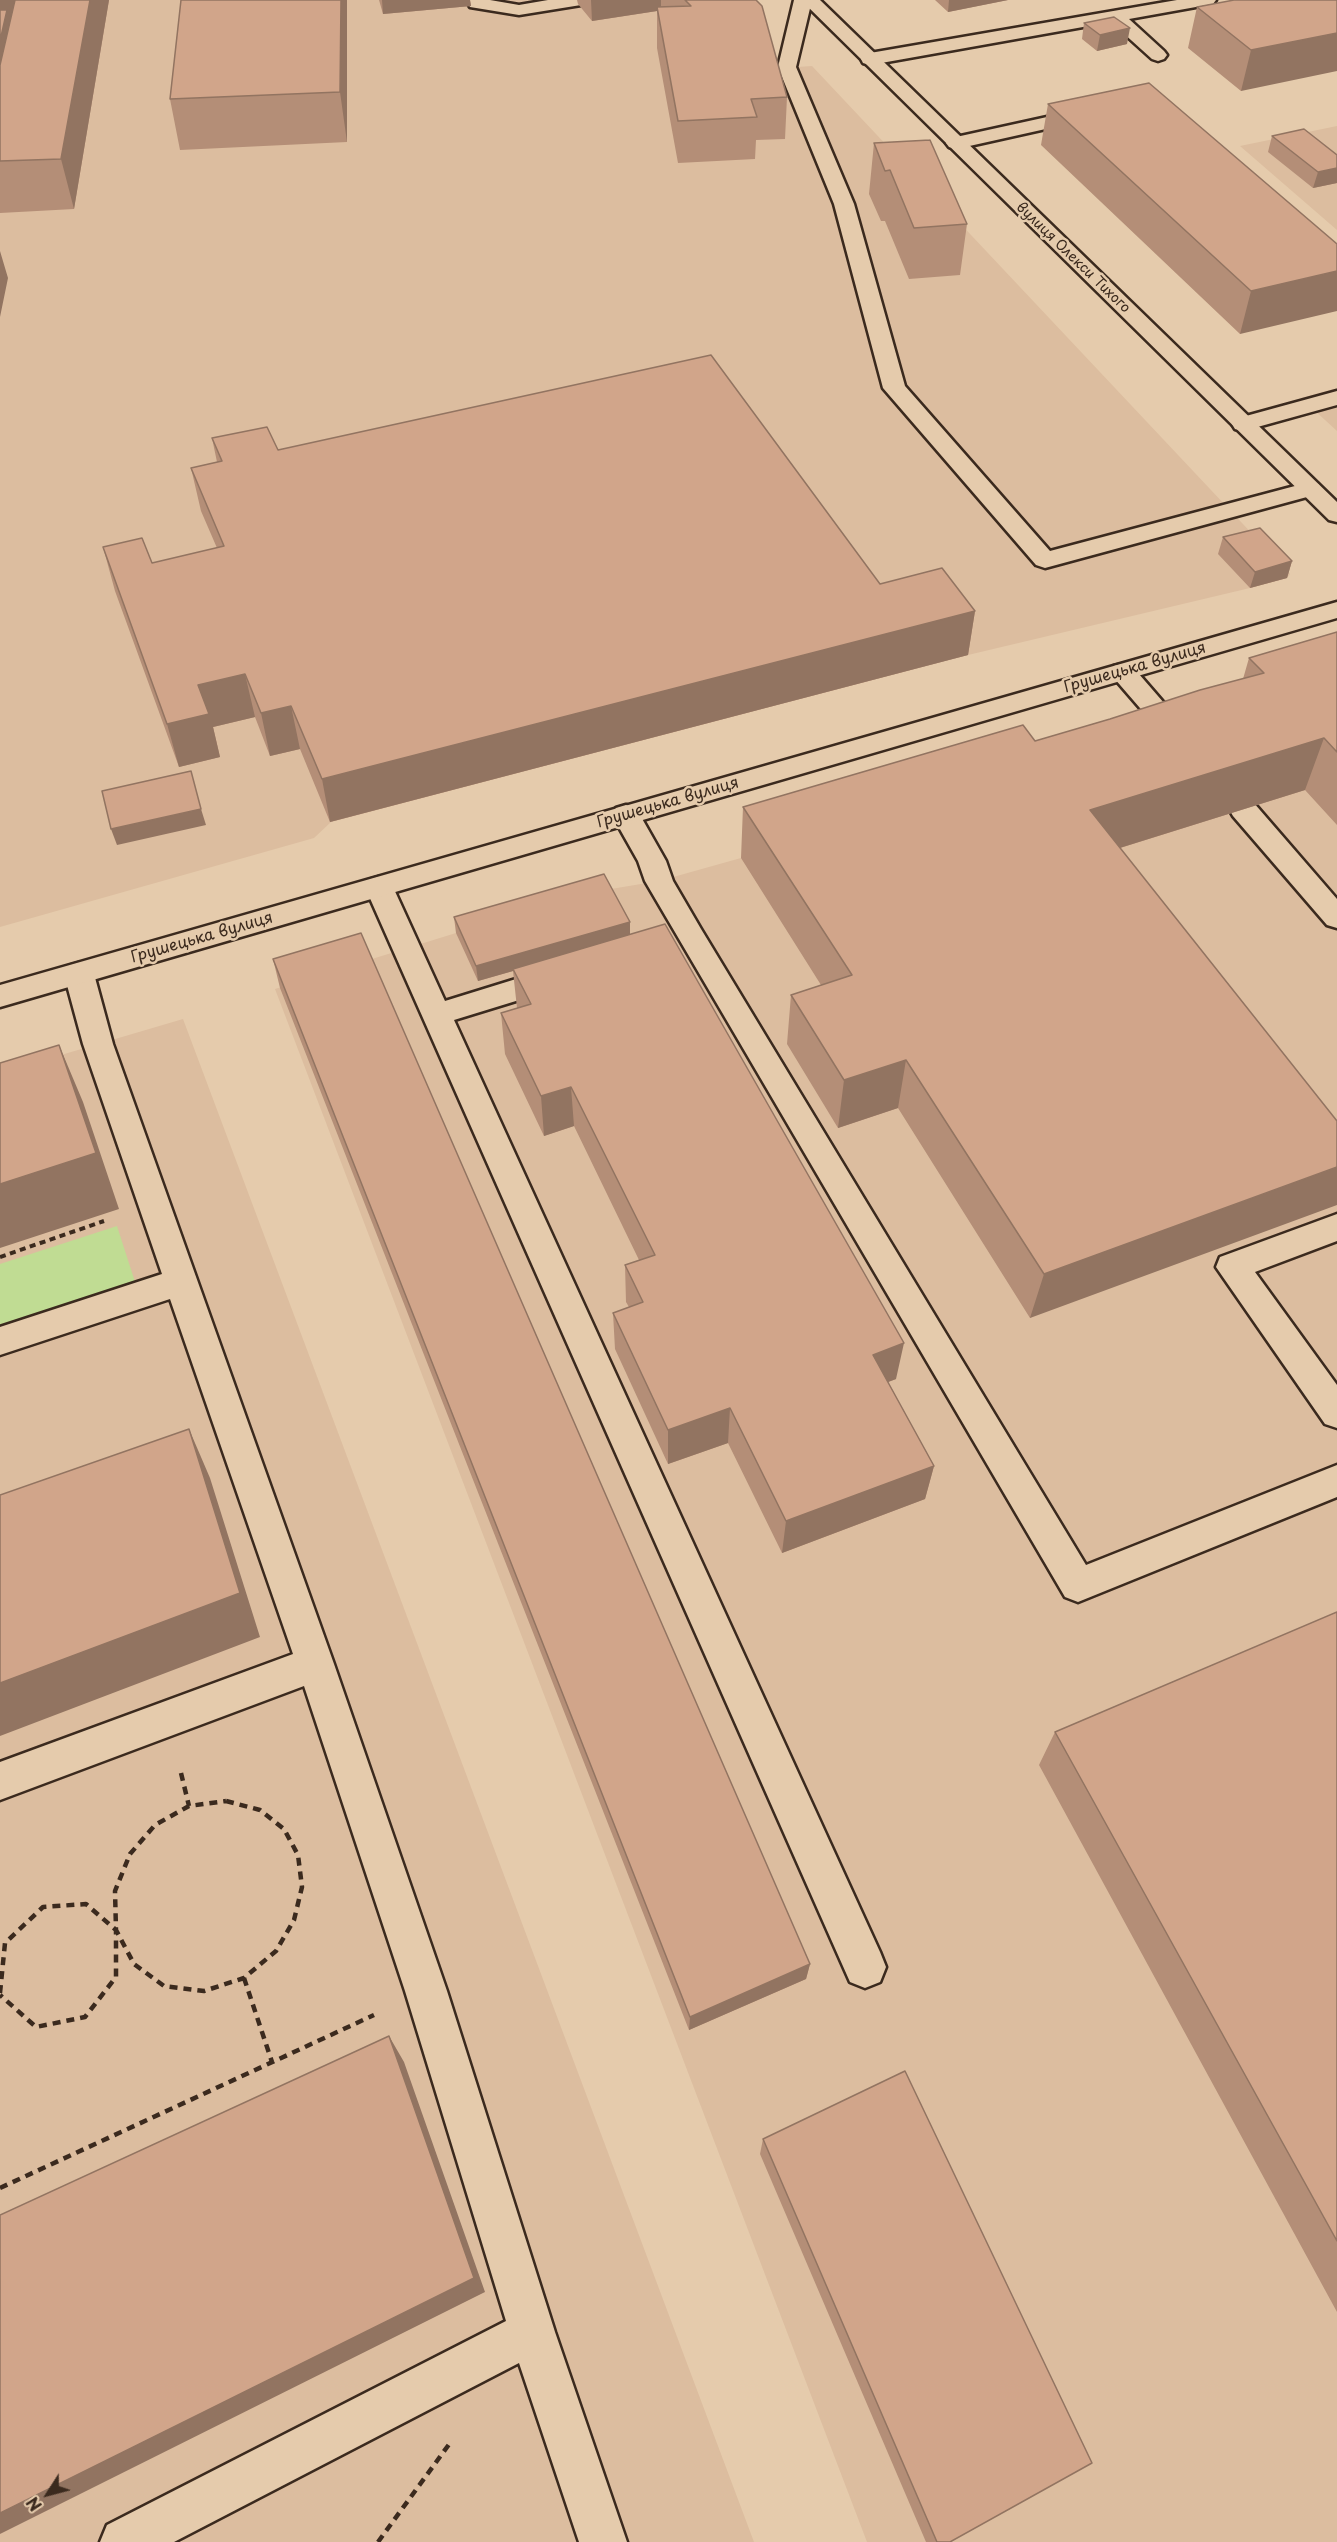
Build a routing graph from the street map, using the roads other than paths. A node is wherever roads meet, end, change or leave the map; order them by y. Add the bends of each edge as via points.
1 (475, 0) edge
2 (581, 0) edge
3 (802, 0) edge
4 (810, 0) edge
5 (1207, 0) edge
6 (1115, 16) junction
7 (1158, 55) dead end
8 (870, 59) junction
9 (1102, 111) edge
10 (956, 143) junction
11 (1337, 398) edge
12 (1244, 424) junction
13 (1311, 489) junction
14 (1337, 515) edge
15 (1337, 610) edge
16 (1123, 672) junction
17 (1185, 742) edge
18 (1243, 809) edge
19 (626, 815) junction
20 (379, 886) junction
21 (1337, 918) edge
22 (581, 970) edge
23 (79, 974) junction
24 (0, 996) edge
25 (438, 1014) junction
26 (1337, 1227) edge
27 (182, 1281) junction
28 (0, 1341) edge
29 (1337, 1413) edge
30 (1337, 1481) edge
31 (315, 1664) junction
32 (0, 1781) edge
33 (865, 1967) dead end
34 (532, 2332) junction
35 (124, 2542) edge
36 (603, 2542) edge

1 - 2 street via 519,10
3 - 13 street via 787,67 844,204 894,388 1045,560
4 - 8 street, вулиця Олекси Тихого
5 - 6 street
6 - 7 street
6 - 8 street
8 - 10 street, вулиця Олекси Тихого
9 - 10 street
10 - 12 street, вулиця Олекси Тихого
11 - 12 street
12 - 13 street, вулиця Олекси Тихого
13 - 14 street, вулиця Олекси Тихого
15 - 16 street, Грушецька вулиця
16 - 17 street
16 - 19 street, Грушецька вулиця
18 - 21 street
19 - 20 street, Грушецька вулиця
19 - 30 street via 652,861 680,939 1078,1585
20 - 23 street, Грушецька вулиця
20 - 25 street
22 - 25 street
23 - 24 street, Грушецька вулиця
23 - 27 street via 98,1044
25 - 33 street
26 - 29 street via 1232,1267
27 - 28 street
27 - 31 street
31 - 32 street
31 - 34 street via 426,1990
34 - 35 street
34 - 36 street

